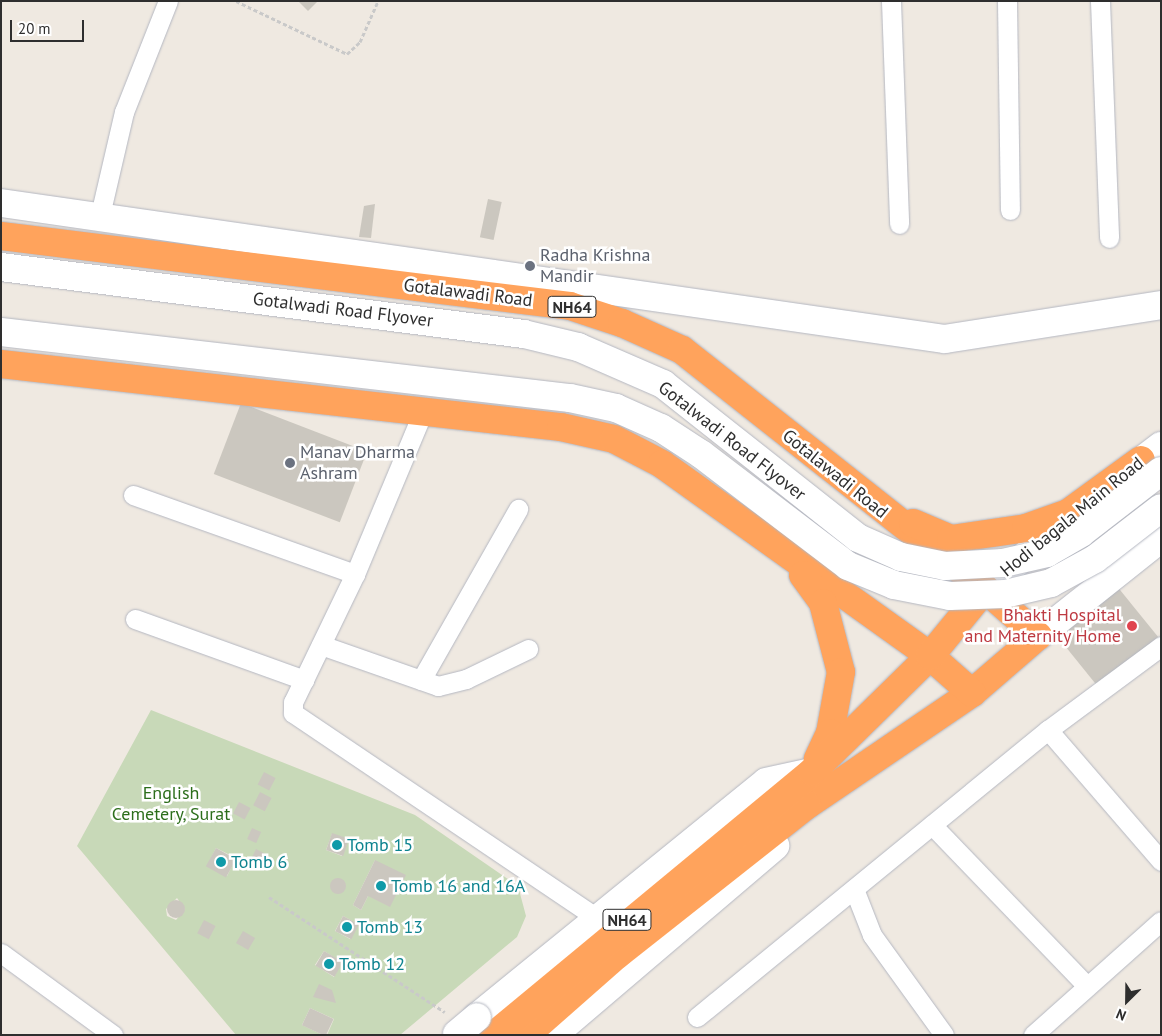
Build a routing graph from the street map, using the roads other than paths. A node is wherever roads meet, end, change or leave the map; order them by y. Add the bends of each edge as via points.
1 (168, 1) edge
2 (891, 1) edge
3 (1006, 1) edge
4 (1100, 1) edge
5 (1, 203) edge
6 (1010, 210) dead end
7 (100, 215) junction
8 (898, 224) dead end
9 (1, 236) edge
10 (1109, 238) dead end
11 (1, 267) edge
12 (1161, 305) edge
13 (1, 332) edge
14 (1, 364) edge
15 (422, 414) junction
16 (1154, 459) edge
17 (133, 495) dead end
18 (875, 507) junction
19 (1161, 508) edge
20 (518, 509) dead end
21 (755, 535) junction
22 (1161, 538) edge
23 (355, 574) junction
24 (985, 589) junction
25 (135, 620) dead end
26 (1038, 636) junction
27 (321, 645) junction
28 (1161, 646) edge
29 (528, 649) dead end
30 (930, 656) junction
31 (304, 680) junction
32 (421, 680) junction
33 (972, 693) junction
34 (1048, 730) junction
35 (812, 772) junction
36 (807, 805) junction
37 (766, 823) junction
38 (932, 824) junction
39 (1161, 861) edge
40 (854, 889) junction
41 (595, 917) junction
42 (1161, 921) edge
43 (1, 953) edge
44 (1087, 986) junction
45 (697, 1017) dead end
46 (471, 1030) edge
47 (113, 1035) edge
48 (526, 1035) edge
49 (553, 1035) edge
50 (944, 1035) edge
51 (1033, 1035) edge

1 - 7 street via 124,112 104,183
2 - 8 street
3 - 6 street
4 - 10 street
5 - 7 main road
7 - 12 main road via 945,339
9 - 18 highway, Gotalawadi Road / NH64 via 570,306 682,350
11 - 16 main road, Gotalwadi Road Flyover, bridge via 524,334 578,347 663,384 858,538 901,557 945,566 1003,563 1046,553 1081,533
13 - 19 main road, Gotalwadi Road Flyover, bridge via 570,398 616,408 661,428 701,454 848,566 894,585 950,596 1005,594 1051,584 1095,559
14 - 15 highway
15 - 21 highway via 560,427 614,439 662,464
15 - 23 street
16 - 18 highway via 1068,513 991,536 952,539
16 - 24 main road, Hodi bagala Main Road
17 - 23 street
18 - 24 highway, Gotalawadi Road / NH64
20 - 32 street
21 - 30 highway
21 - 35 highway via 801,571 823,603 833,635 841,672 839,702
22 - 26 main road
23 - 27 street
24 - 26 highway, Gotalawadi Road / NH64
24 - 30 highway, NH64
25 - 31 street
26 - 33 highway, NH64
27 - 31 street
27 - 32 street
28 - 34 street
29 - 32 street via 452,685
30 - 33 highway
30 - 35 highway, NH64
31 - 41 street via 293,702 293,713 301,722
33 - 36 highway, NH64
34 - 38 street
34 - 39 street
35 - 37 highway, NH64
35 - 41 main road via 766,782
36 - 37 highway, NH64
36 - 49 main road via 779,842
37 - 46 highway, NH64
37 - 48 highway, NH64
38 - 40 street
38 - 44 street
40 - 45 street
40 - 50 street via 872,935
41 - 46 main road
42 - 44 street
43 - 47 street
44 - 51 street

